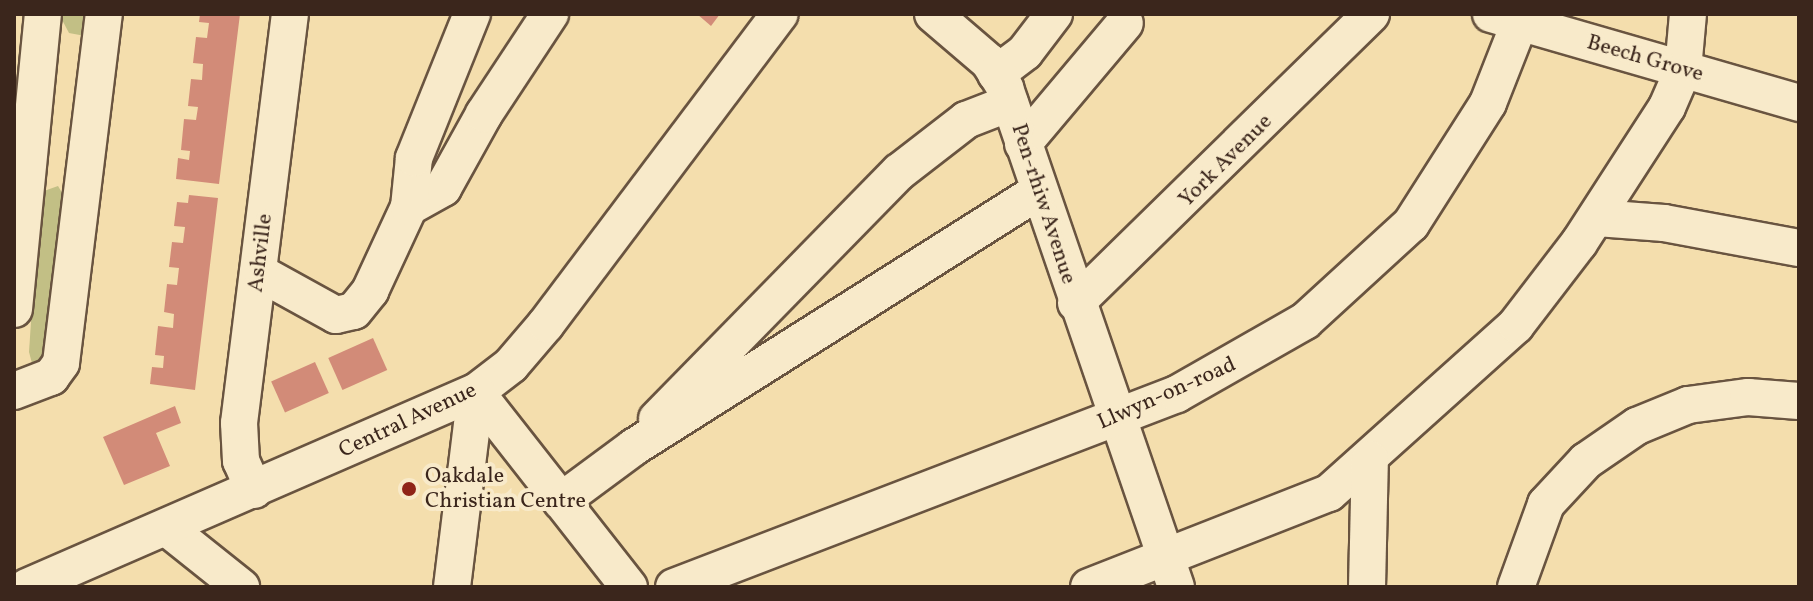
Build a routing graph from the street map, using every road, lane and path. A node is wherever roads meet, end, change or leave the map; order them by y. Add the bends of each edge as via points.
1 (43, 14) edge
2 (104, 14) edge
3 (290, 14) edge
4 (472, 14) edge
5 (550, 14) edge
6 (780, 14) edge
7 (933, 14) edge
8 (1054, 14) edge
9 (1371, 14) edge
10 (1688, 14) edge
11 (1512, 17) edge
12 (1125, 23) dead end
13 (1683, 70) junction
14 (1003, 88) junction
15 (445, 91) junction
16 (1799, 103) edge
17 (482, 118) junction
18 (1023, 144) junction
19 (1039, 191) junction
20 (409, 207) junction
21 (1597, 218) junction
22 (1799, 248) edge
23 (258, 272) junction
24 (1076, 303) junction
25 (14, 309) edge
26 (14, 391) edge
27 (476, 392) junction
28 (1799, 401) edge
29 (1117, 418) junction
30 (634, 447) junction
31 (1370, 459) junction
32 (254, 490) junction
33 (561, 501) junction
34 (167, 528) junction
35 (1171, 574) edge
36 (27, 587) edge
37 (241, 587) edge
38 (452, 587) edge
39 (629, 587) edge
40 (674, 587) edge
41 (1089, 587) edge
42 (1367, 587) edge
43 (1516, 587) edge

1 - 25 street
2 - 26 street via 61,363 51,377
3 - 23 street, Ashville
4 - 15 street
5 - 17 street
6 - 27 street, Central Avenue via 546,324 511,365
7 - 14 street, Pen-rhiw Avenue
8 - 14 street
9 - 24 street, York Avenue
10 - 13 street
11 - 13 street, Beech Grove
11 - 29 street, Llwyn-on-road via 1488,103 1411,224 1305,321 1241,362
12 - 18 street
13 - 16 street, Beech Grove
13 - 21 street via 1652,133
14 - 18 street, Pen-rhiw Avenue
14 - 30 street via 899,172 696,376
15 - 17 street
15 - 20 street via 414,158
17 - 20 street via 443,188
18 - 19 street, Pen-rhiw Avenue
19 - 24 street, Pen-rhiw Avenue
19 - 30 street
20 - 23 street via 370,291 354,311 336,315
21 - 22 street via 1664,223
21 - 31 street via 1516,325
23 - 32 street, Ashville via 239,423 241,461
24 - 29 street, Pen-rhiw Avenue
27 - 32 street, Central Avenue
27 - 33 street
27 - 38 street
28 - 43 street via 1748,397 1688,405 1637,426 1586,461 1546,504
29 - 35 street, Pen-rhiw Avenue
29 - 40 street, Llwyn-on-road
30 - 33 street
31 - 35 street via 1329,493
31 - 42 street
32 - 34 street, Central Avenue
33 - 39 street
34 - 36 street, Central Avenue
34 - 37 street
35 - 41 street

